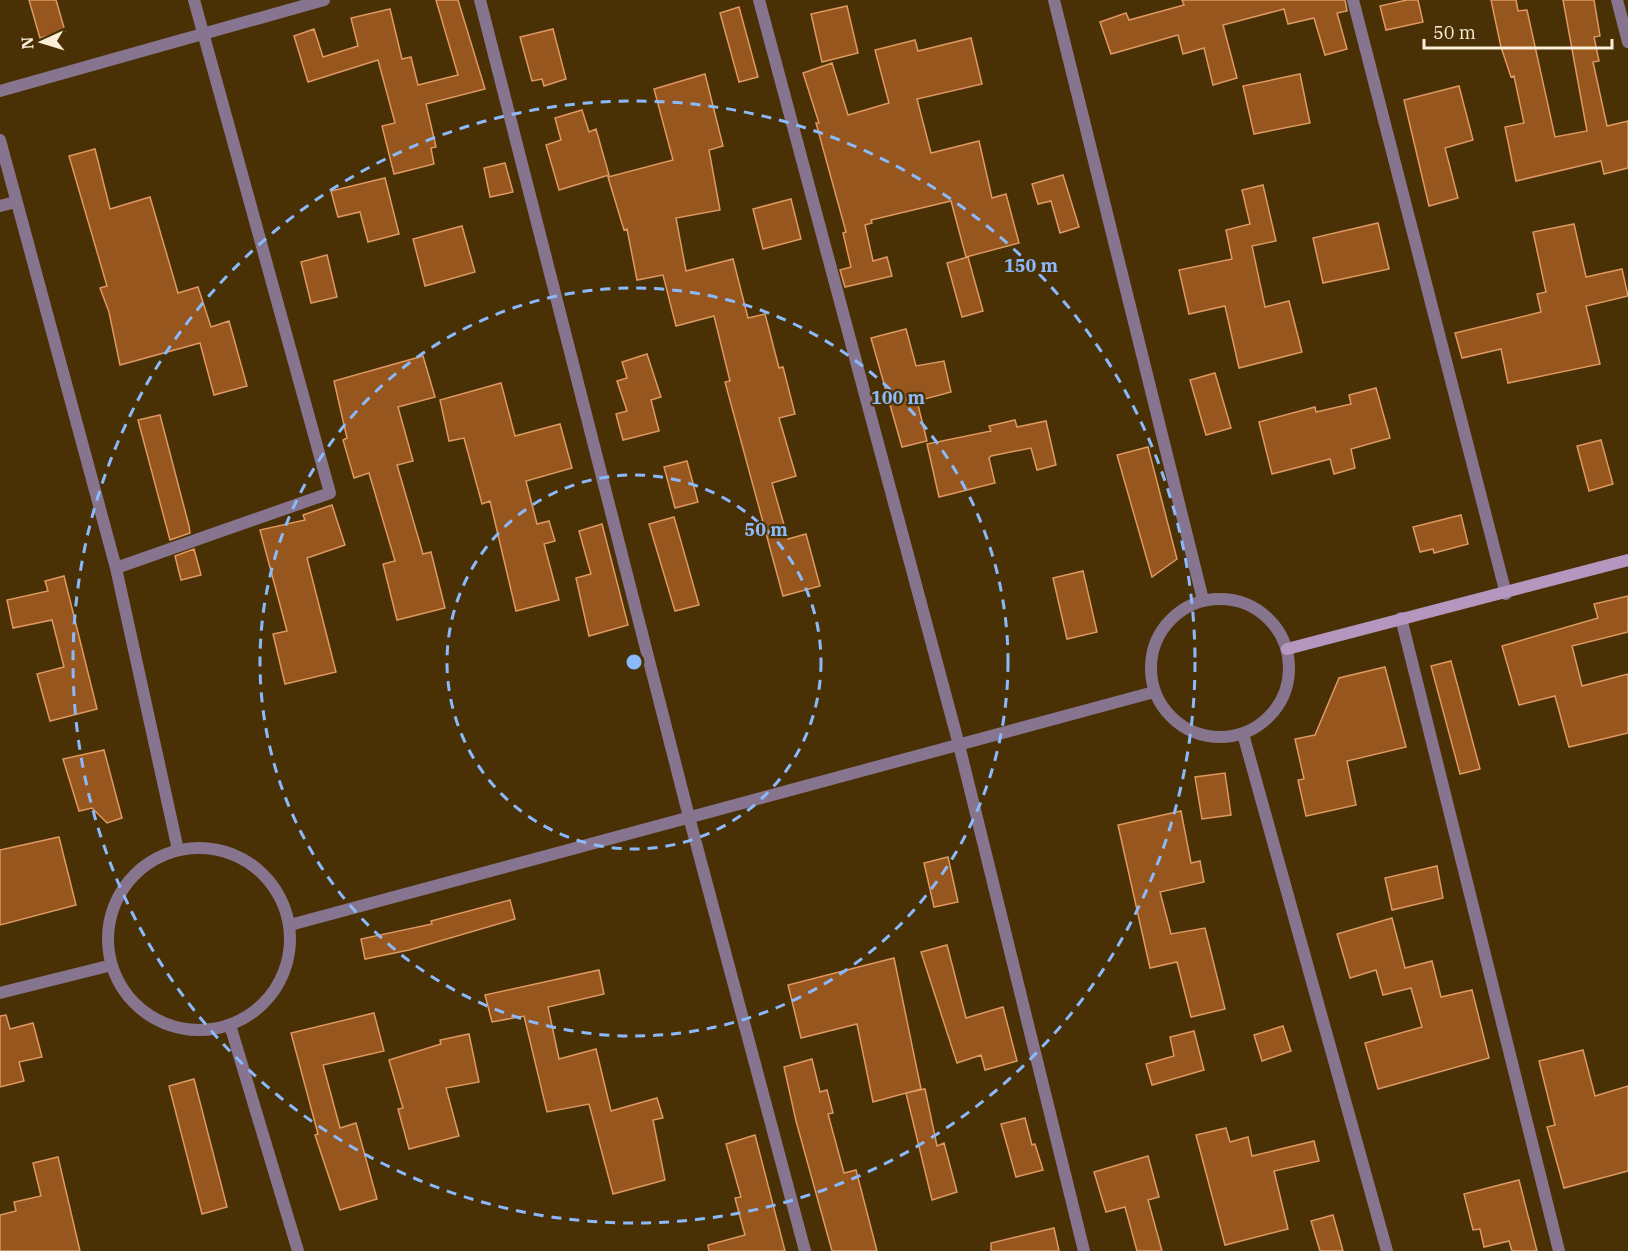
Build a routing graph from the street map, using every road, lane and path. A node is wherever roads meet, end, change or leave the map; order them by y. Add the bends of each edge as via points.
1 (194, 0) edge
2 (324, 0) edge
3 (480, 0) edge
4 (759, 0) edge
5 (1054, 0) edge
6 (1353, 0) edge
7 (1617, 0) edge
8 (203, 34) junction
9 (1628, 42) edge
10 (0, 91) edge
11 (0, 140) edge
12 (16, 202) junction
13 (0, 206) edge
14 (1628, 560) edge
15 (116, 568) junction
16 (1506, 594) junction
17 (1203, 600) junction
18 (1401, 618) junction
19 (1287, 649) junction
20 (1154, 692) junction
21 (1244, 734) junction
22 (959, 745) junction
23 (689, 817) junction
24 (178, 850) junction
25 (290, 925) junction
26 (112, 965) junction
27 (0, 993) edge
28 (231, 1025) junction
29 (298, 1251) edge
30 (805, 1251) edge
31 (1084, 1251) edge
32 (1387, 1251) edge
33 (1559, 1251) edge

1 - 8 street
2 - 8 street
3 - 23 street
4 - 22 street
5 - 17 street
6 - 16 street
7 - 9 street
8 - 10 street
8 - 15 street via 330,493
11 - 12 street
12 - 13 street
12 - 15 street
14 - 16 street
15 - 24 street
16 - 18 street
17 - 19 street via 1238,601 1255,608 1280,632
17 - 20 street via 1181,611 1163,628 1151,659
18 - 19 street
18 - 33 street
19 - 21 street via 1289,675 1282,700 1272,715
20 - 21 street via 1171,718 1184,728 1213,738
20 - 22 street
21 - 32 street
22 - 23 street
22 - 31 street
23 - 25 street
23 - 30 street
24 - 25 street via 214,848 251,863 279,894
24 - 26 street via 151,861 137,872 118,898 108,938
25 - 28 street via 289,955 280,982 258,1009
26 - 27 street
26 - 28 street via 134,1002 161,1022 194,1030
28 - 29 street

